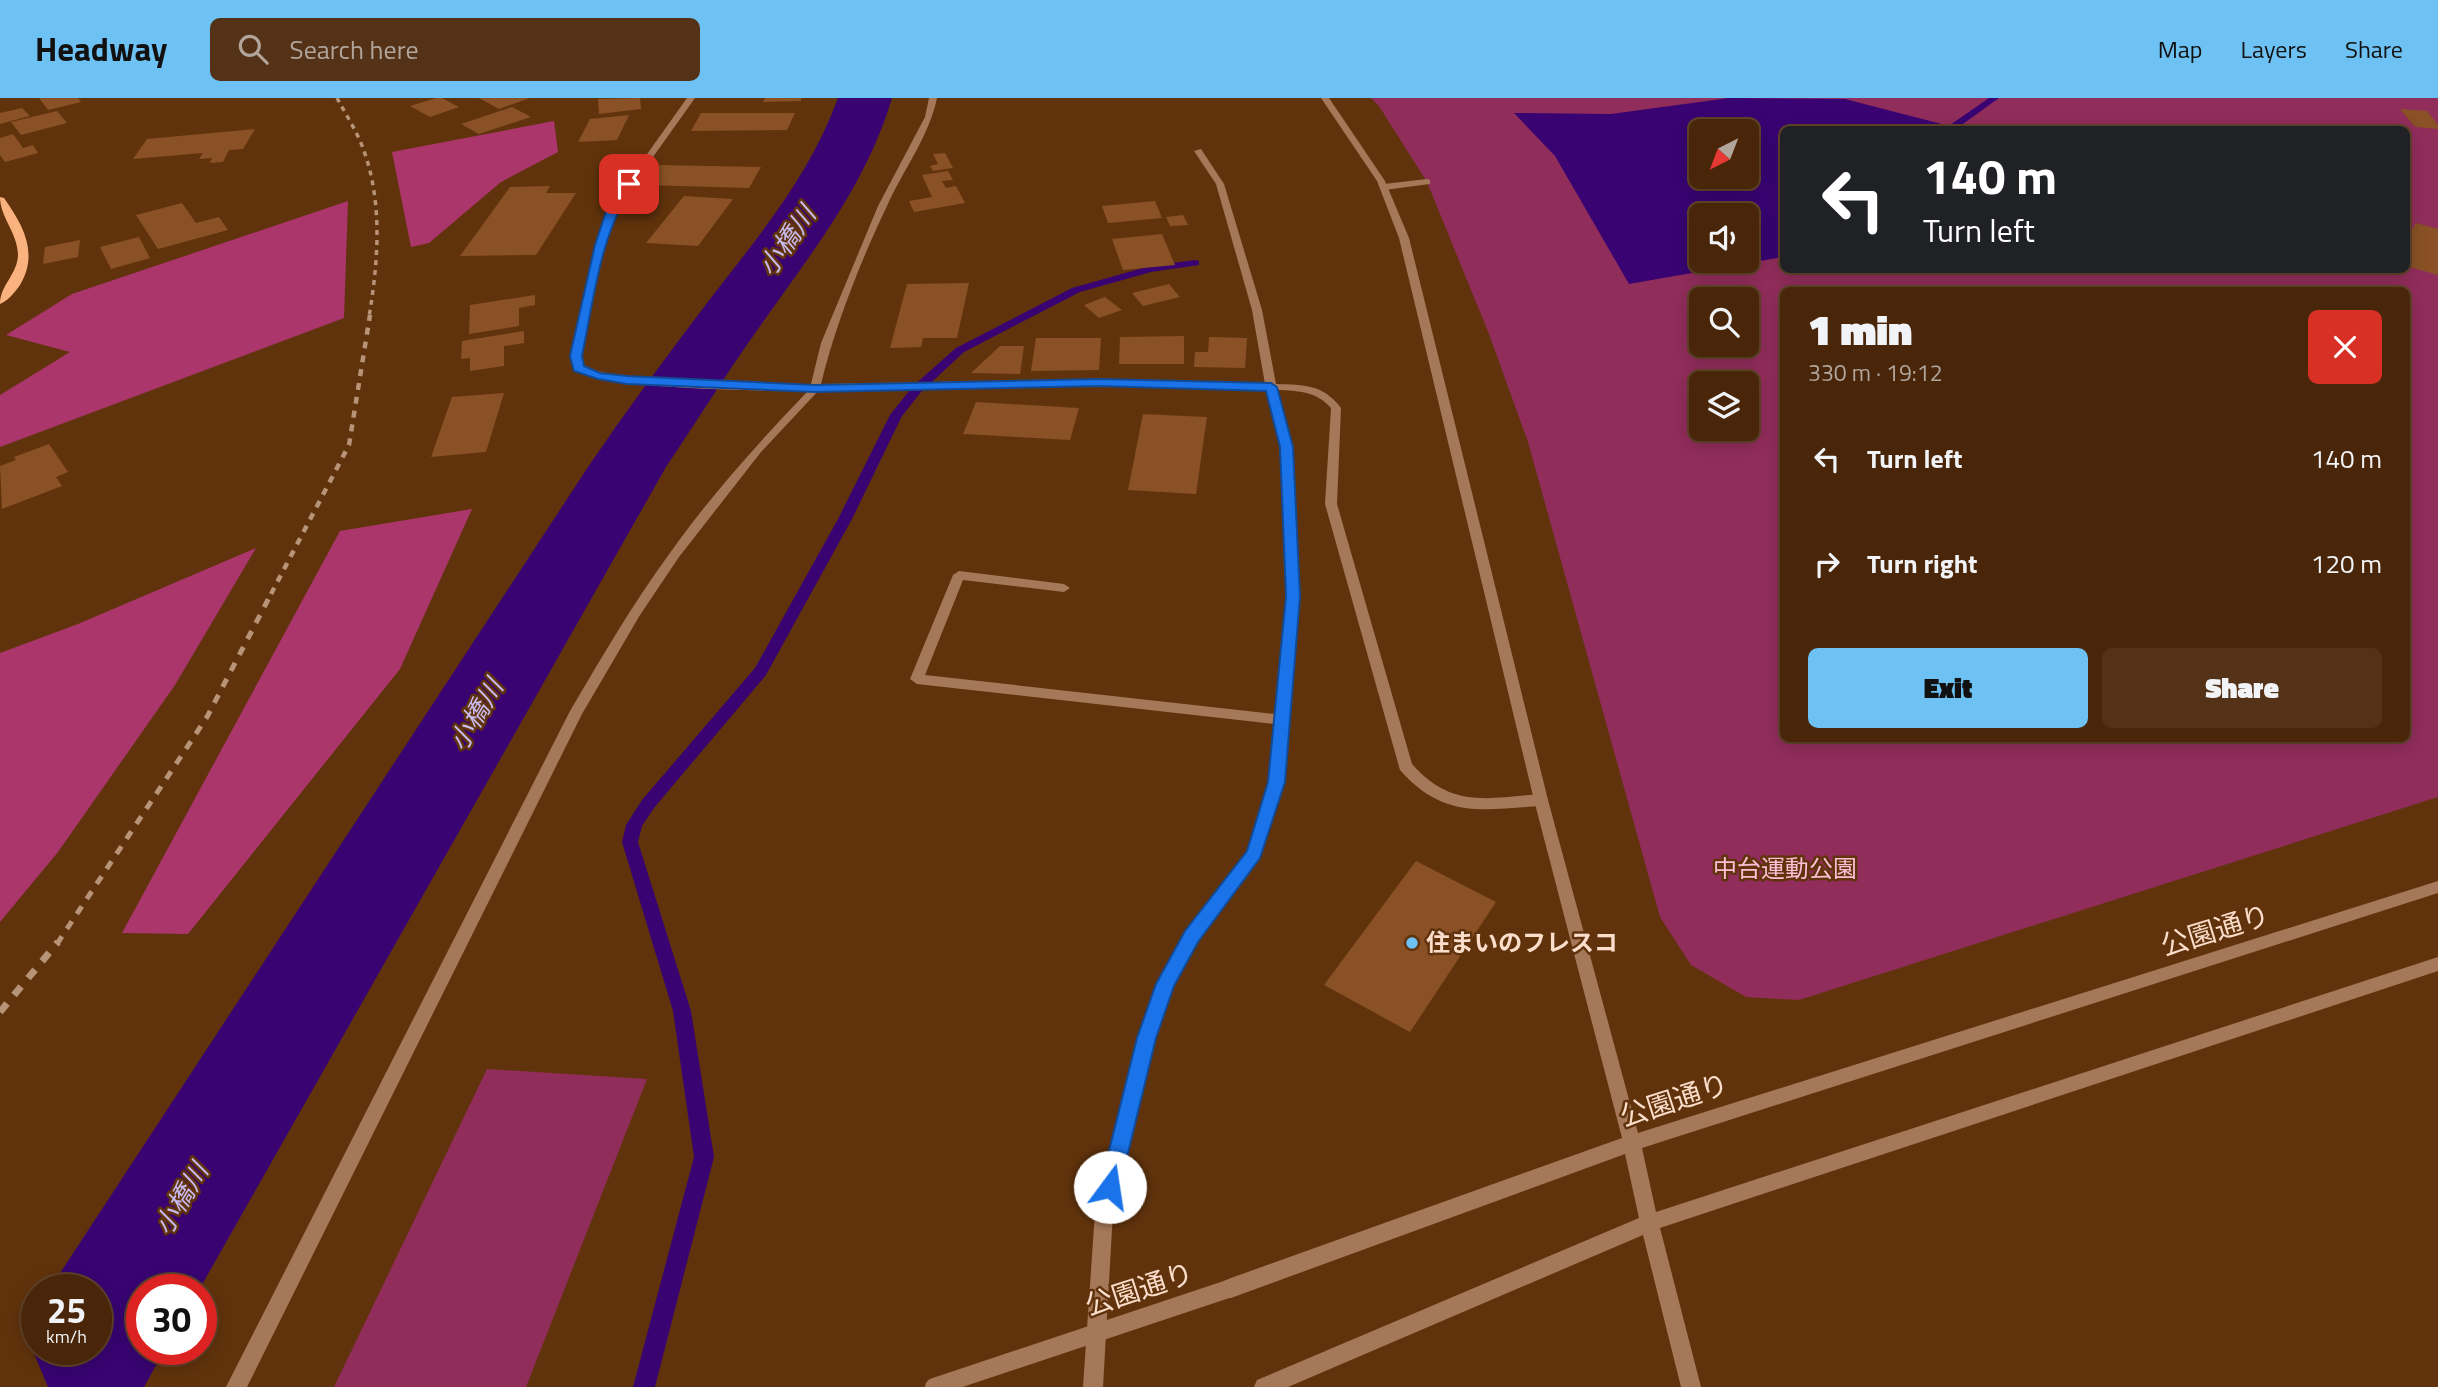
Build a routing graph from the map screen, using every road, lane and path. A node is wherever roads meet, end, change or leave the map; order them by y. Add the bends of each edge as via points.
1 (691, 98) edge
2 (933, 98) edge
3 (1325, 98) edge
4 (1198, 151) dead end
5 (1427, 182) dead end
6 (1384, 187) junction
7 (0, 200) edge
8 (0, 300) edge
9 (1271, 387) junction
10 (815, 388) junction
11 (1065, 588) dead end
12 (1282, 720) junction
13 (1541, 800) junction
14 (2438, 887) edge
15 (2438, 964) edge
16 (1632, 1143) junction
17 (1649, 1223) junction
18 (1266, 1386) edge
19 (236, 1387) edge
20 (934, 1387) edge
21 (1093, 1387) edge
22 (1691, 1387) edge

1 - 10 street via 612,209 576,356 578,368 627,380
2 - 10 street via 929,117 882,206 826,343
3 - 6 street
4 - 9 street via 1220,184 1257,310
5 - 6 street
6 - 13 street via 1404,238
7 - 8 main road via 24,247 24,271
9 - 10 street via 1099,382
9 - 12 street via 1287,447 1293,596
9 - 13 street via 1305,388 1325,395 1336,408 1331,504 1405,766 1419,784 1440,797 1470,804
10 - 19 street via 757,450 675,554 575,714
11 - 12 street via 959,575 917,679
12 - 21 street via 1276,782 1254,853 1191,937 1165,984 1147,1038 1104,1212
13 - 16 street
14 - 16 street, 公園通り
15 - 17 street
16 - 17 street
16 - 20 street, 公園通り, bridge via 1231,1288
17 - 18 street
17 - 22 street

